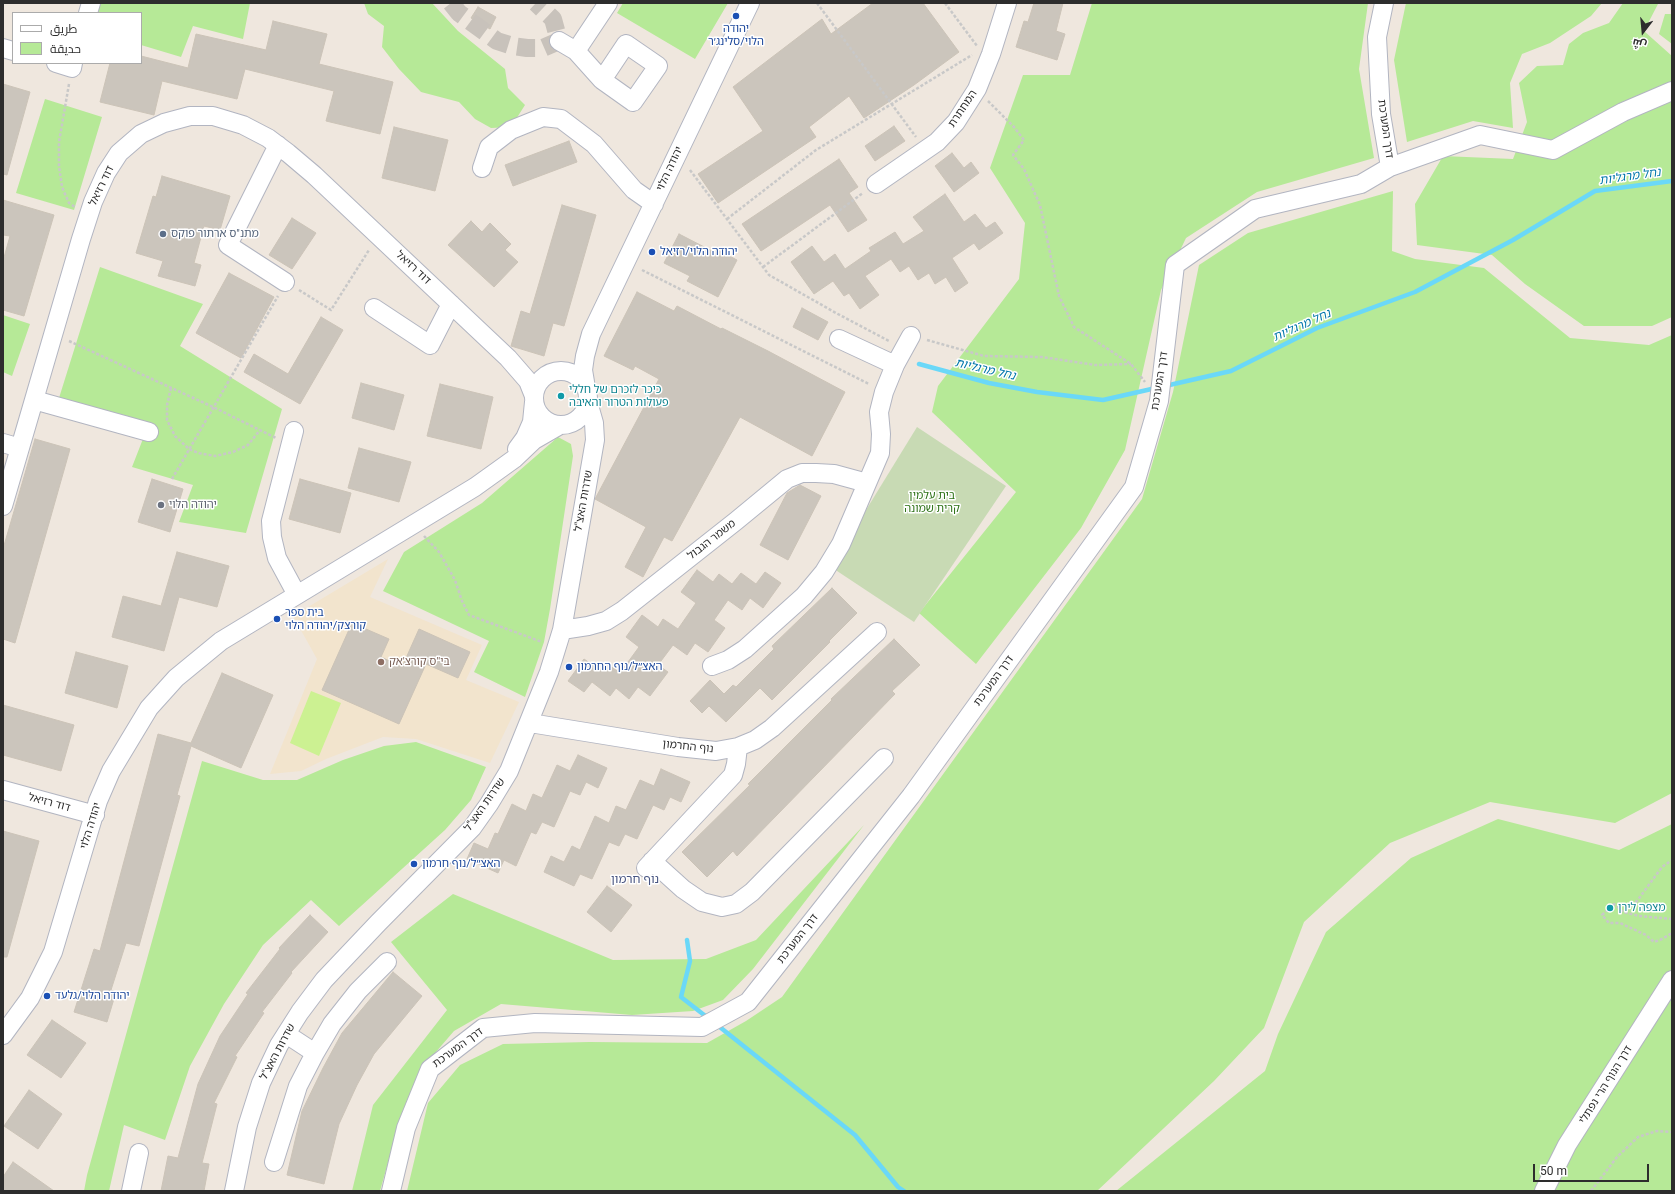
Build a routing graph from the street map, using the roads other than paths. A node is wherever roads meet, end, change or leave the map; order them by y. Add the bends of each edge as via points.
1 (608, 3) edge
2 (750, 3) edge
3 (1007, 3) edge
4 (1384, 3) edge
5 (559, 41) dead end
6 (576, 51) junction
7 (602, 80) dead end
8 (1672, 91) edge
9 (278, 145) junction
10 (482, 168) dead end
11 (1390, 168) junction
12 (876, 184) road end
13 (654, 204) junction
14 (285, 282) road end
15 (451, 304) junction
16 (374, 308) dead end
17 (591, 334) junction
18 (839, 339) dead end
19 (907, 342) road end
20 (508, 358) junction
21 (895, 365) junction
22 (554, 372) junction
23 (587, 395) junction
24 (534, 399) junction
25 (34, 400) junction
26 (564, 424) junction
27 (148, 432) dead end
28 (292, 439) road end
29 (11, 446) edge
30 (593, 450) junction
31 (505, 466) junction
32 (867, 484) junction
33 (3, 506) edge
34 (297, 595) junction
35 (562, 630) junction
36 (877, 632) dead end
37 (712, 666) dead end
38 (530, 724) junction
39 (738, 747) junction
40 (884, 758) dead end
41 (3, 790) edge
42 (94, 815) junction
43 (387, 962) dead end
44 (1672, 980) edge
45 (286, 1034) junction
46 (3, 1035) edge
47 (315, 1053) junction
48 (139, 1153) dead end
49 (274, 1162) dead end
50 (131, 1191) edge
51 (234, 1191) edge
52 (391, 1191) edge
53 (1544, 1191) edge

1 - 6 street
2 - 13 street, יהודה הלוי
3 - 12 street, המחתרת via 991,54 976,89 956,122 937,142
4 - 11 street, דרך המערכת via 1377,37 1381,114
5 - 6 street
6 - 7 street
8 - 11 street via 1624,112 1554,150 1480,135
9 - 14 street via 228,245
9 - 15 street, דוד רזיאל via 314,175
9 - 25 street, דוד רזיאל via 243,125 213,116 190,116 164,122 142,134 119,153 106,173 93,202
10 - 13 street via 489,147 511,130 543,117 562,119 594,144 634,190
11 - 52 street, דרך המערכת via 1361,184 1255,209 1175,265 1158,401 1134,487 912,796 748,1002 702,1027 535,1023 483,1028 430,1069 406,1128
13 - 17 street, יהודה הלוי
15 - 16 street via 430,345
15 - 20 street, דוד רזיאל
17 - 22 street, יהודה הלוי via 571,360
17 - 23 street, יהודה הלוי via 583,370
18 - 21 street
19 - 21 street
20 - 22 street, דוד רזיאל via 538,372
20 - 24 street, דוד רזיאל via 528,382
21 - 32 street via 879,412 880,453
22 - 23 street via 567,371 576,375 582,380
22 - 24 street via 538,384
23 - 26 street via 583,413 577,420
23 - 30 street, שדרות האצ"ל via 595,432
24 - 26 street via 543,418 551,423
24 - 31 street, יהודה הלוי via 532,422 525,438
25 - 27 street
25 - 29 street, דוד רזיאל
26 - 30 street via 582,428
26 - 31 street, יהודה הלוי via 534,440
28 - 34 street via 271,521 277,558
29 - 33 street, דוד רזיאל
30 - 35 street, שדרות האצ"ל
31 - 34 street, יהודה הלוי via 475,487
32 - 35 street, משמר הגבול via 828,473 802,473 787,479 622,611 606,621
32 - 37 street via 842,544 804,596 745,649
34 - 42 street, יהודה הלוי via 221,641 176,678 149,708 128,742 111,771
35 - 38 street, שדרות האצ"ל
36 - 39 street, נוף החרמון via 772,728 755,740
38 - 39 street, נוף החרמון via 678,747 716,751
38 - 45 street, שדרות האצ"ל via 510,771 472,828 324,980
39 - 40 street via 732,775 649,864 702,902 722,907 736,904 752,892
41 - 42 street, דוד רזיאל
42 - 46 street, יהודה הלוי via 53,952 30,998
43 - 47 street via 345,1007
44 - 53 street, דרך הנוף הרי נפתלי via 1567,1145
45 - 47 street
45 - 51 street, שדרות האצ"ל via 261,1083 247,1127
47 - 49 street via 298,1086
48 - 50 street

